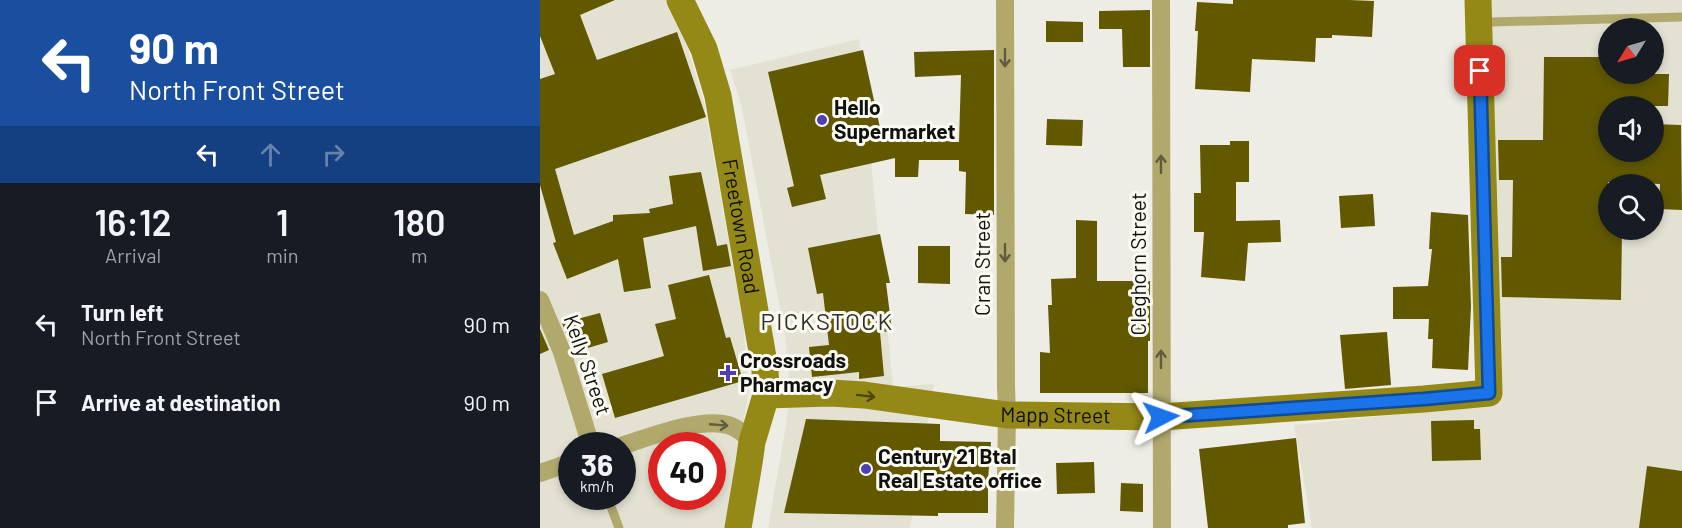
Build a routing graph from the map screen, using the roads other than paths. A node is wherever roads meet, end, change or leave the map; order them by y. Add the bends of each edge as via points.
1 (680, 0) edge
2 (1005, 0) edge
3 (1161, 0) edge
4 (1485, 11) edge
5 (1682, 17) edge
6 (540, 300) edge
7 (766, 395) junction
8 (1007, 416) junction
9 (1161, 417) junction
10 (587, 432) edge
11 (636, 441) edge
12 (752, 442) junction
13 (558, 467) edge
14 (540, 473) edge
15 (612, 510) edge
16 (619, 528) edge
17 (738, 528) edge
18 (1005, 528) edge
19 (1162, 528) edge

1 - 7 street, Freetown Road via 704,49 718,96 765,369
2 -> 8 street, Cran Street
9 -> 3 street, Cleghorn Street
4 - 5 lane
4 - 9 street, Mapp Street via 1489,393
6 - 10 street, Kelly Street via 562,352
7 -> 8 street, Mapp Street via 864,395
7 - 12 street, Freetown Road
8 - 9 street, Mapp Street
8 - 18 street, Cran Street
9 - 19 street, Cleghorn Street
11 -> 12 street via 685,426 716,424 728,425
12 - 17 street, Freetown Road
13 - 14 street
15 - 16 lane

